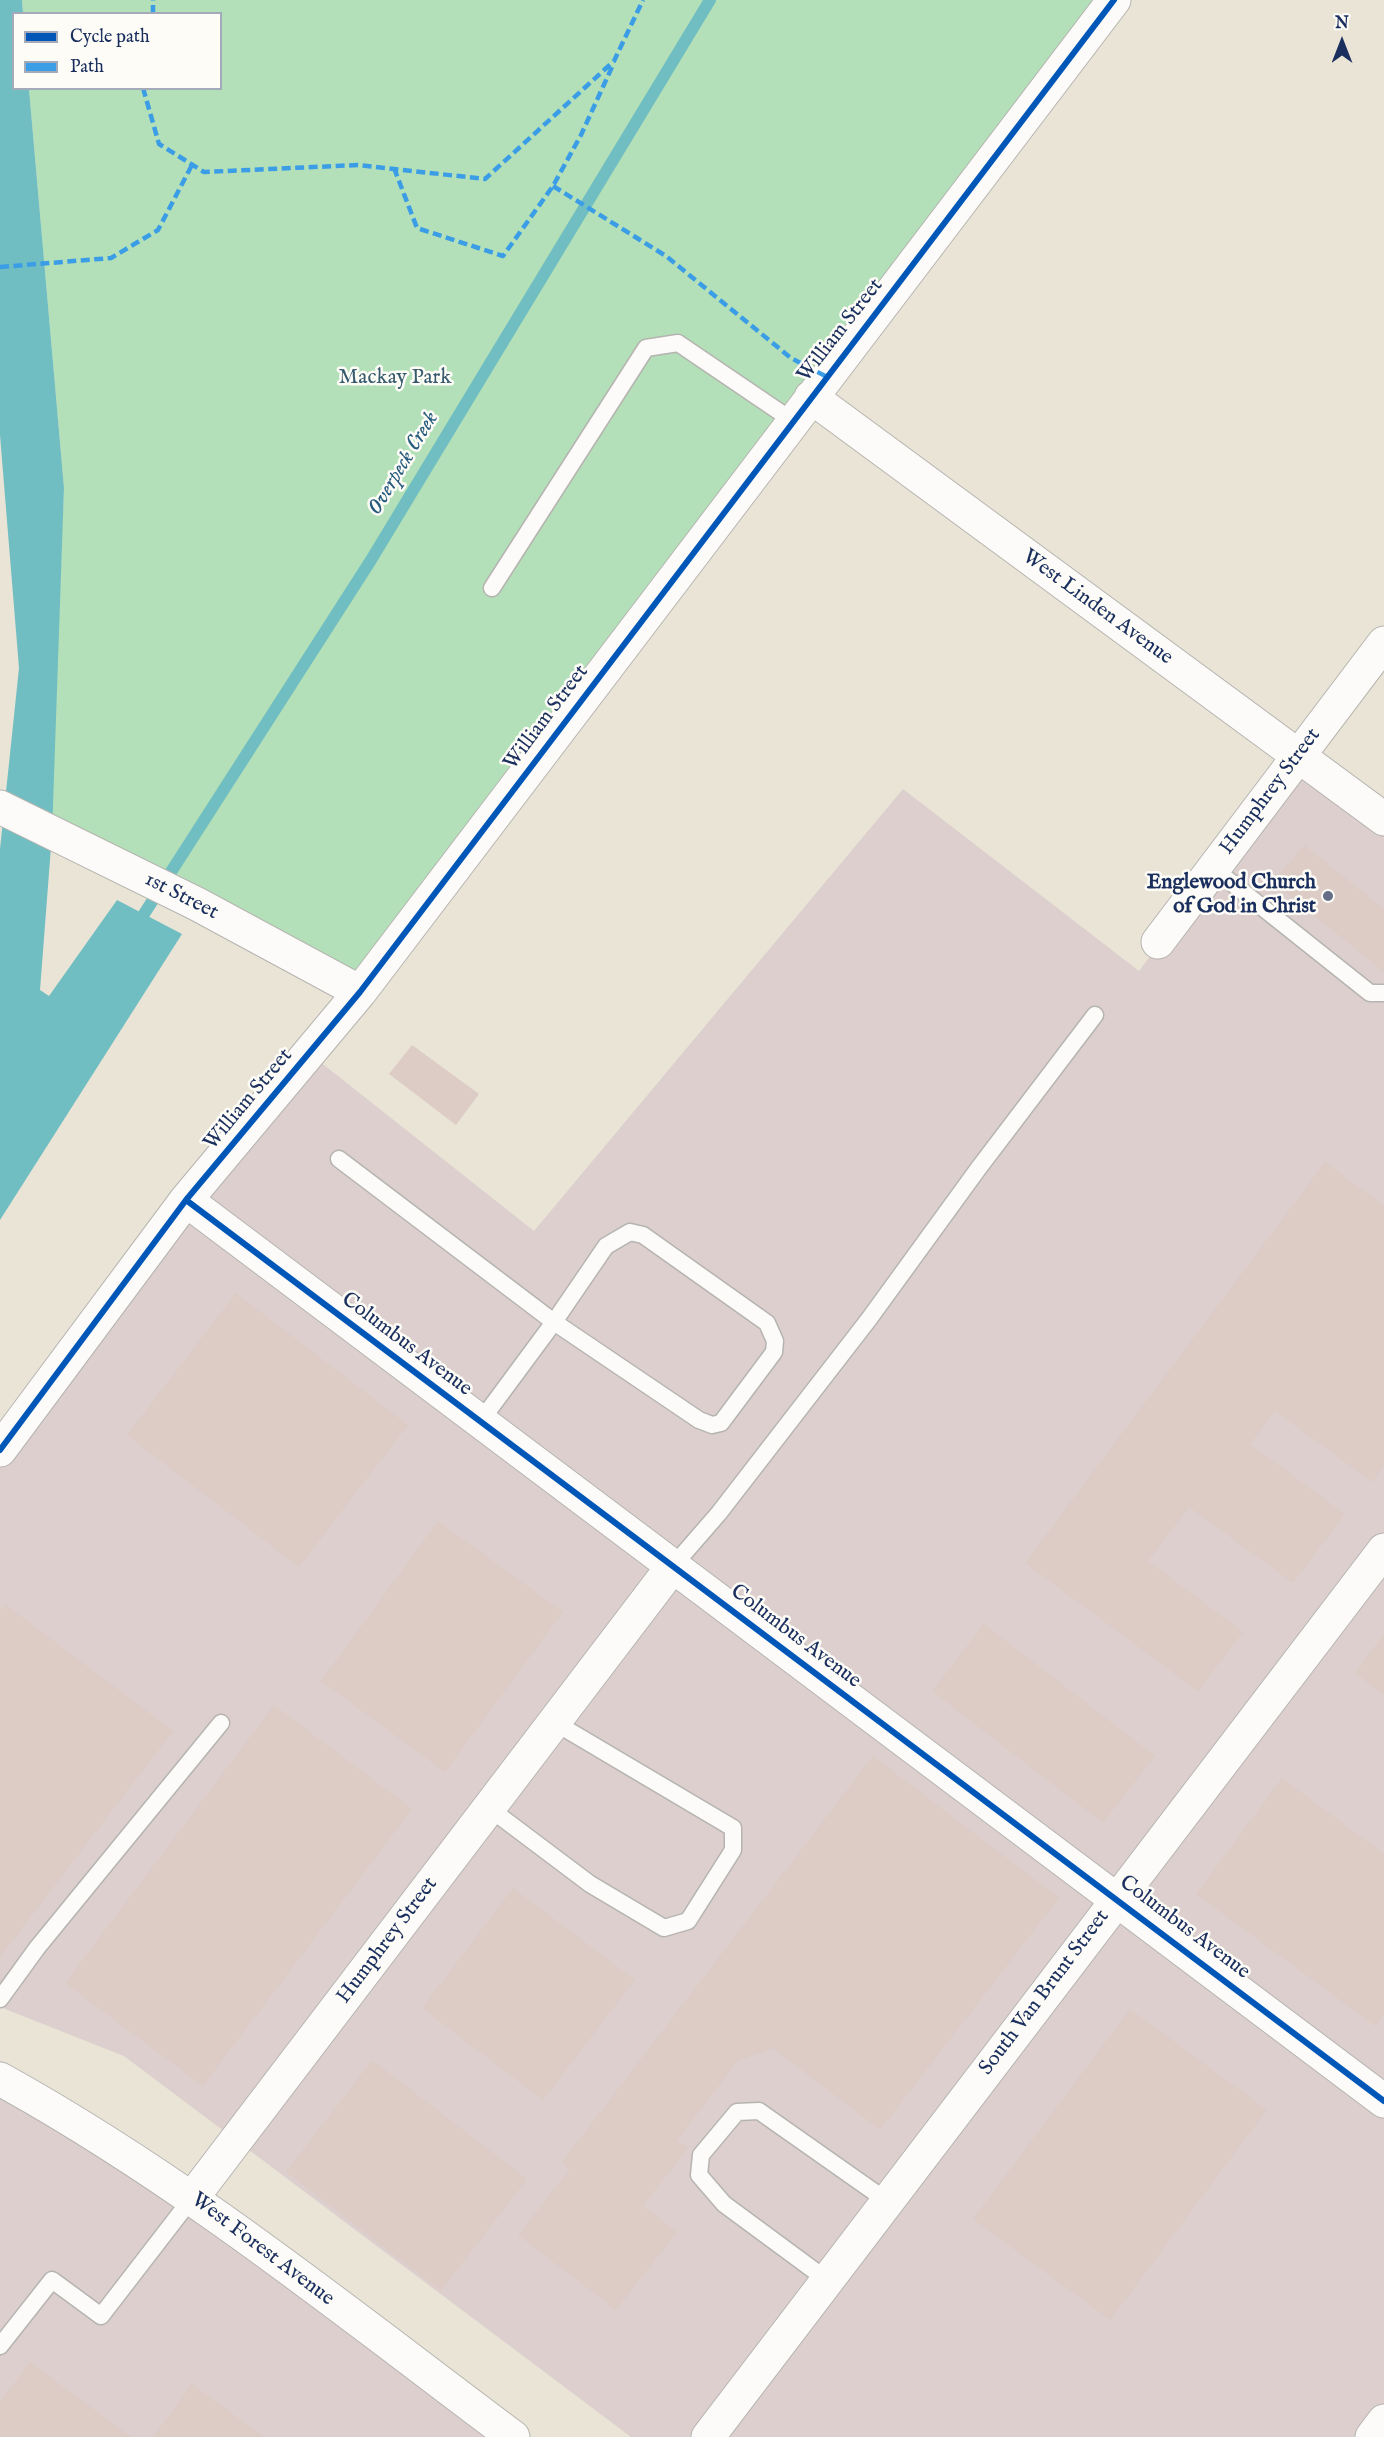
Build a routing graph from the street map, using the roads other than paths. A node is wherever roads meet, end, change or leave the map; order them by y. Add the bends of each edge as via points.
1 (1114, 0) edge
2 (802, 409) junction
3 (492, 588) dead end
4 (1384, 643) edge
5 (1298, 756) junction
6 (0, 807) edge
7 (1384, 819) edge
8 (1213, 868) junction
9 (1158, 942) dead end
10 (360, 992) junction
11 (1384, 993) edge
12 (1095, 1016) dead end
13 (339, 1159) dead end
14 (186, 1200) junction
15 (554, 1322) junction
16 (480, 1422) junction
17 (0, 1450) edge
18 (1382, 1556) edge
19 (673, 1566) junction
20 (554, 1722) junction
21 (221, 1724) dead end
22 (489, 1808) junction
23 (1117, 1898) junction
24 (0, 1999) edge
25 (0, 2079) edge
26 (1384, 2101) edge
27 (192, 2198) junction
28 (887, 2201) junction
29 (827, 2280) junction
30 (0, 2346) edge
31 (1384, 2421) edge
32 (513, 2437) edge
33 (708, 2437) edge
34 (1372, 2437) edge

1 - 2 street, William Street
2 - 3 lane via 678,343 646,348
2 - 5 street, West Linden Avenue
2 - 10 street, William Street
4 - 5 street, Humphrey Street
5 - 7 street, West Linden Avenue
5 - 8 street, Humphrey Street
6 - 10 street, 1st Street via 197,904
8 - 9 street, Humphrey Street
8 - 11 lane via 1370,993
10 - 14 street, William Street
12 - 19 lane via 869,1319
13 - 15 lane
14 - 16 street, Columbus Avenue
14 - 17 street, William Street
15 - 15 lane via 606,1246 630,1232 643,1235 767,1323 776,1341 774,1352 729,1415 722,1424 712,1425 679,1409
15 - 16 lane
16 - 19 street, Columbus Avenue
18 - 23 street, South Van Brunt Street
19 - 20 street, Humphrey Street
19 - 23 street, Columbus Avenue
20 - 22 street, Humphrey Street
20 - 22 lane via 733,1828 733,1850 688,1921 664,1928 590,1884
21 - 24 lane via 36,1948
22 - 27 street, Humphrey Street
23 - 26 street, Columbus Avenue
23 - 28 street, South Van Brunt Street
25 - 27 street, West Forest Avenue via 114,2146
27 - 30 lane, Humphrey Street via 101,2316 52,2280
27 - 32 street, West Forest Avenue
28 - 29 street, South Van Brunt Street
28 - 29 lane via 759,2111 737,2112 701,2155 699,2175 724,2204
29 - 33 street, South Van Brunt Street
31 - 34 street

